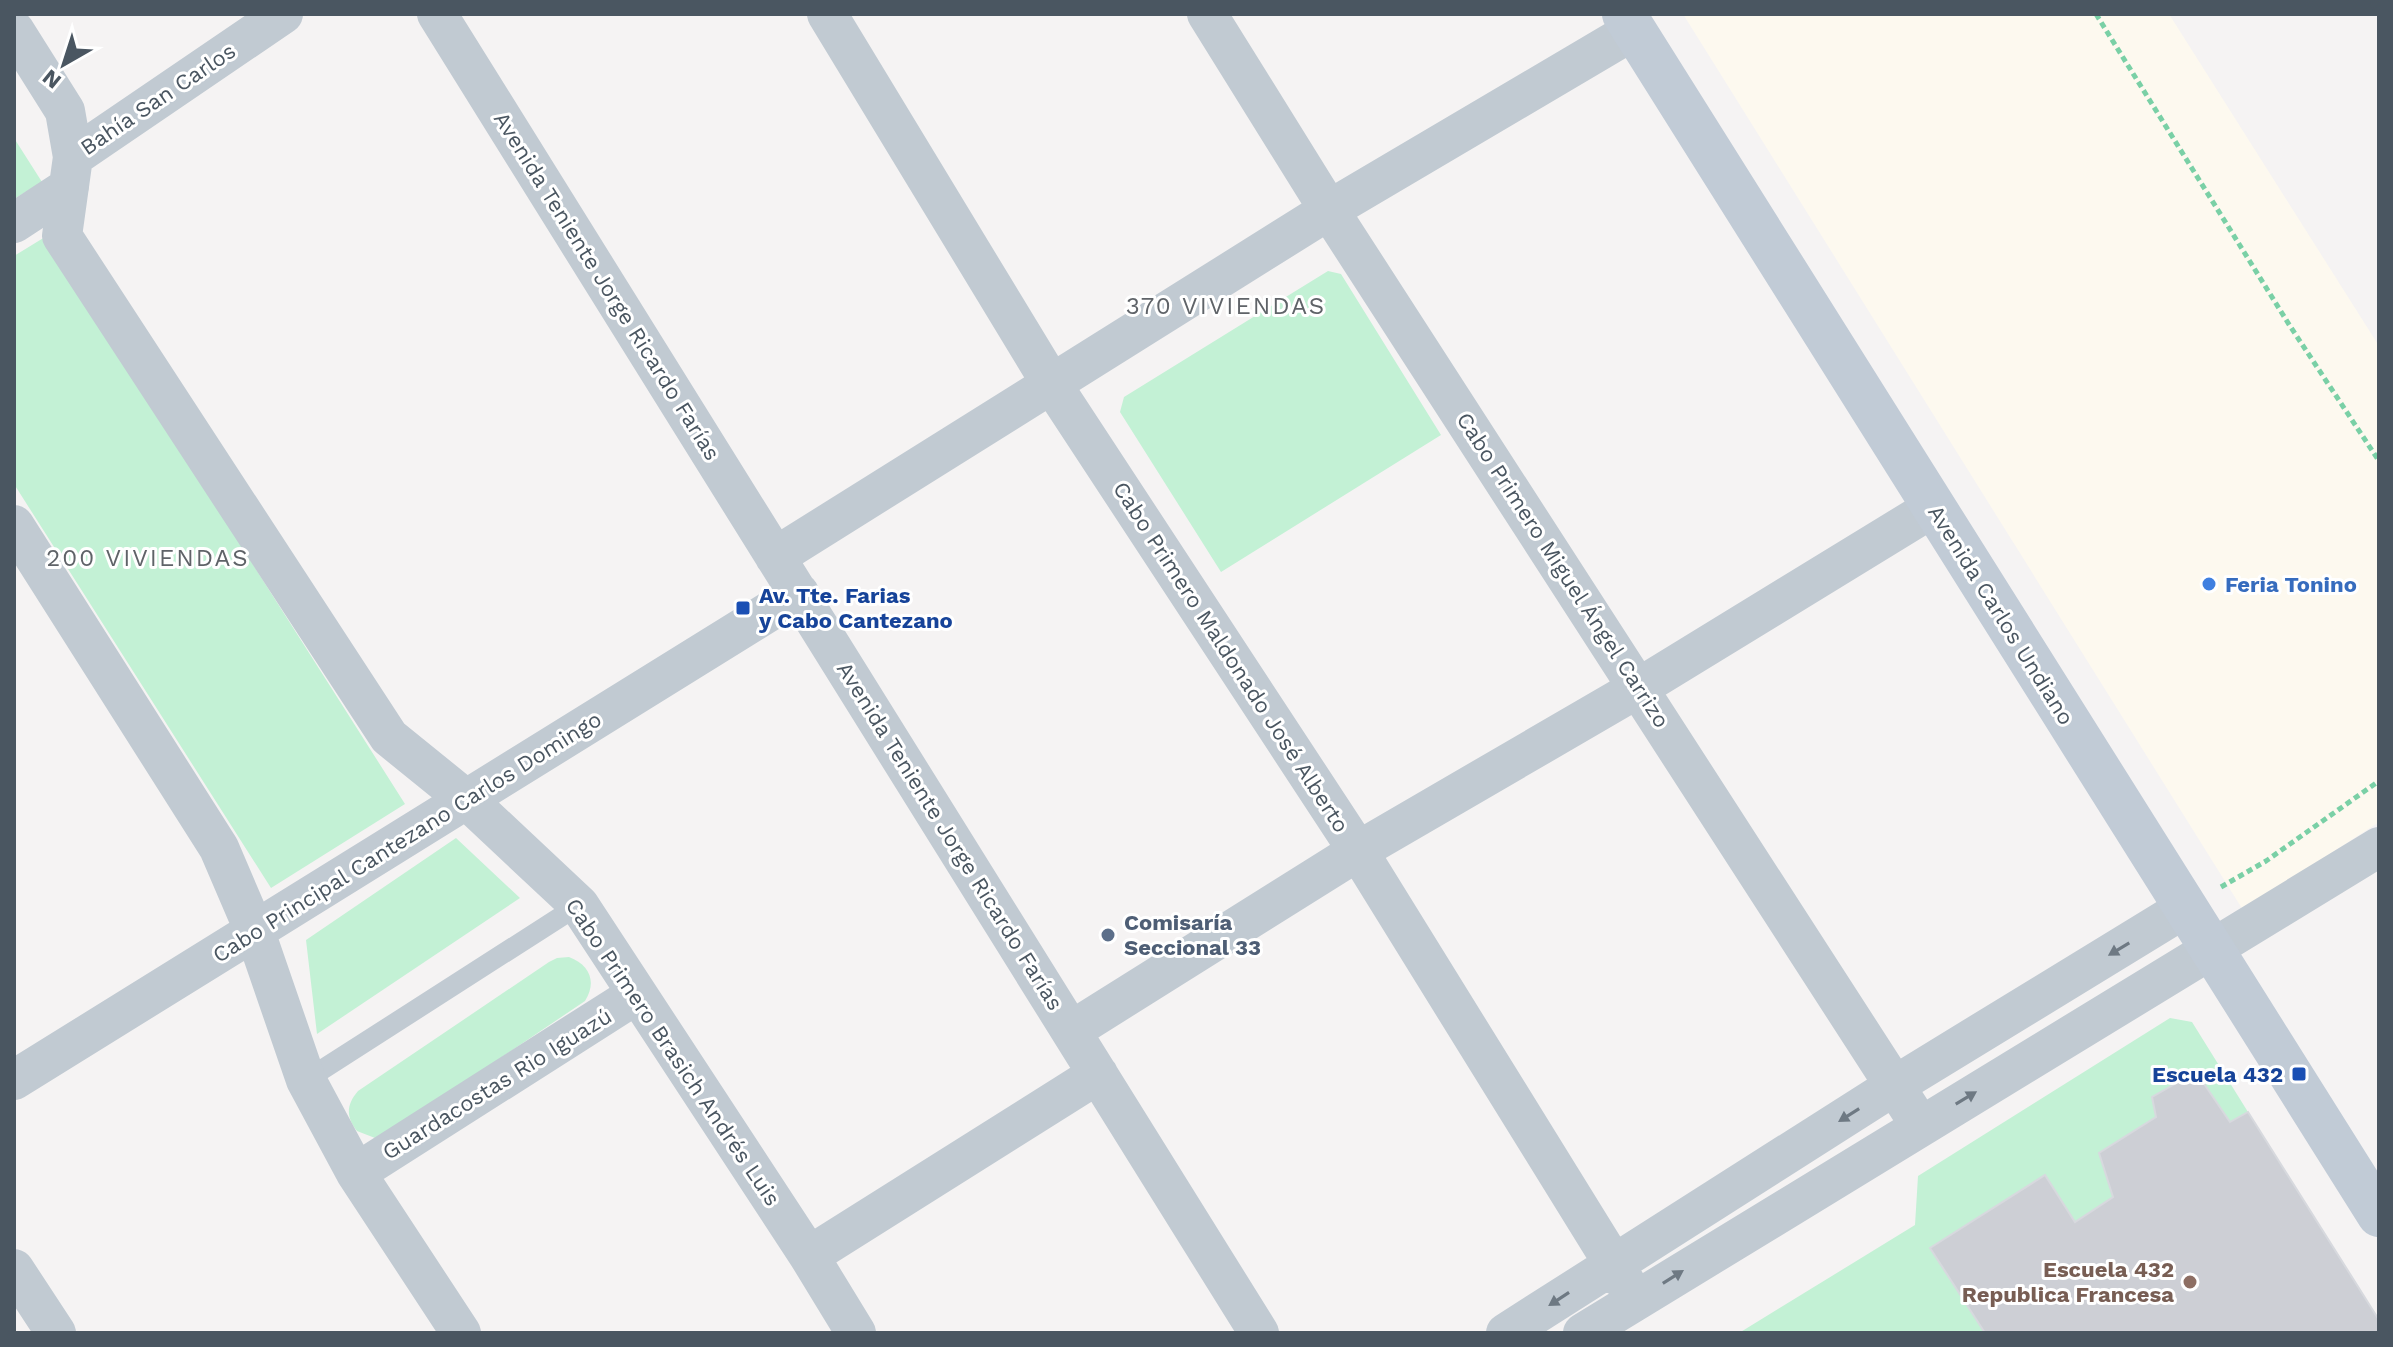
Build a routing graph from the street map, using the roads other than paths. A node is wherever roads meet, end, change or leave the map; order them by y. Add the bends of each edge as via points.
1 (283, 14) edge
2 (437, 14) edge
3 (827, 14) edge
4 (1207, 14) edge
5 (1629, 22) edge
6 (14, 30) edge
7 (71, 172) junction
8 (1329, 210) junction
9 (14, 223) edge
10 (1051, 383) junction
11 (1934, 507) junction
12 (14, 525) edge
13 (775, 557) junction
14 (799, 593) junction
15 (1640, 687) junction
16 (468, 801) junction
17 (2379, 847) edge
18 (1358, 851) junction
19 (579, 905) junction
20 (2185, 908) junction
21 (255, 932) junction
22 (2211, 951) junction
23 (637, 994) junction
24 (1071, 1031) junction
25 (1098, 1074) junction
26 (14, 1080) edge
27 (306, 1080) junction
28 (1894, 1086) junction
29 (1920, 1125) junction
30 (356, 1173) junction
31 (2379, 1215) edge
32 (809, 1256) junction
33 (1614, 1264) junction
34 (14, 1269) edge
35 (1636, 1300) junction
36 (56, 1333) edge
37 (461, 1333) edge
38 (856, 1333) edge
39 (1259, 1333) edge
40 (1506, 1333) edge
41 (1583, 1333) edge

1 - 7 street, Bahía San Carlos
2 - 13 street, Avenida Teniente Jorge Ricardo Farías
3 - 10 street, Cabo Primero Maldonado José Alberto
4 - 8 street, Cabo Primero Miguel Ángel Carrizo
5 - 8 street
5 - 11 street, Avenida Carlos Undiano
6 - 7 street, Cabo Primero Brasich Andrés Luis via 65,111
7 - 9 street, Bahía San Carlos
7 - 16 street, Cabo Primero Brasich Andrés Luis via 62,236 389,737
8 - 10 street
8 - 15 street, Cabo Primero Miguel Ángel Carrizo
10 - 13 street
10 - 18 street, Cabo Primero Maldonado José Alberto
11 - 15 street
11 - 20 street, Avenida Carlos Undiano
12 - 21 street via 219,848
13 - 14 street, Avenida Teniente Jorge Ricardo Farías
14 - 16 street, Cabo Principal Cantezano Carlos Domingo
14 - 24 street, Avenida Teniente Jorge Ricardo Farías
15 - 18 street
15 - 28 street, Cabo Primero Miguel Ángel Carrizo
16 - 19 street, Cabo Primero Brasich Andrés Luis
16 - 21 street, Cabo Principal Cantezano Carlos Domingo
17 - 22 street
18 - 24 street
18 - 33 street, Cabo Primero Maldonado José Alberto
19 - 23 street, Cabo Primero Brasich Andrés Luis
19 - 27 lane
20 - 22 street, Avenida Carlos Undiano
20 -> 28 street
21 - 26 street, Cabo Principal Cantezano Carlos Domingo
21 - 27 street
29 -> 22 street
22 - 31 street, Avenida Carlos Undiano
23 - 30 street, Guardacostas Rio Iguazú
23 - 32 street, Cabo Primero Brasich Andrés Luis
24 - 25 street, Avenida Teniente Jorge Ricardo Farías
25 - 32 street
25 - 39 street, Avenida Teniente Jorge Ricardo Farías
27 - 30 street
28 - 29 street, Cabo Primero Miguel Ángel Carrizo
28 -> 33 street
35 -> 29 street
30 - 37 street
32 - 38 street, Cabo Primero Brasich Andrés Luis
33 - 35 street, Cabo Primero Maldonado José Alberto
33 -> 40 street
34 - 36 street
35 - 41 street

